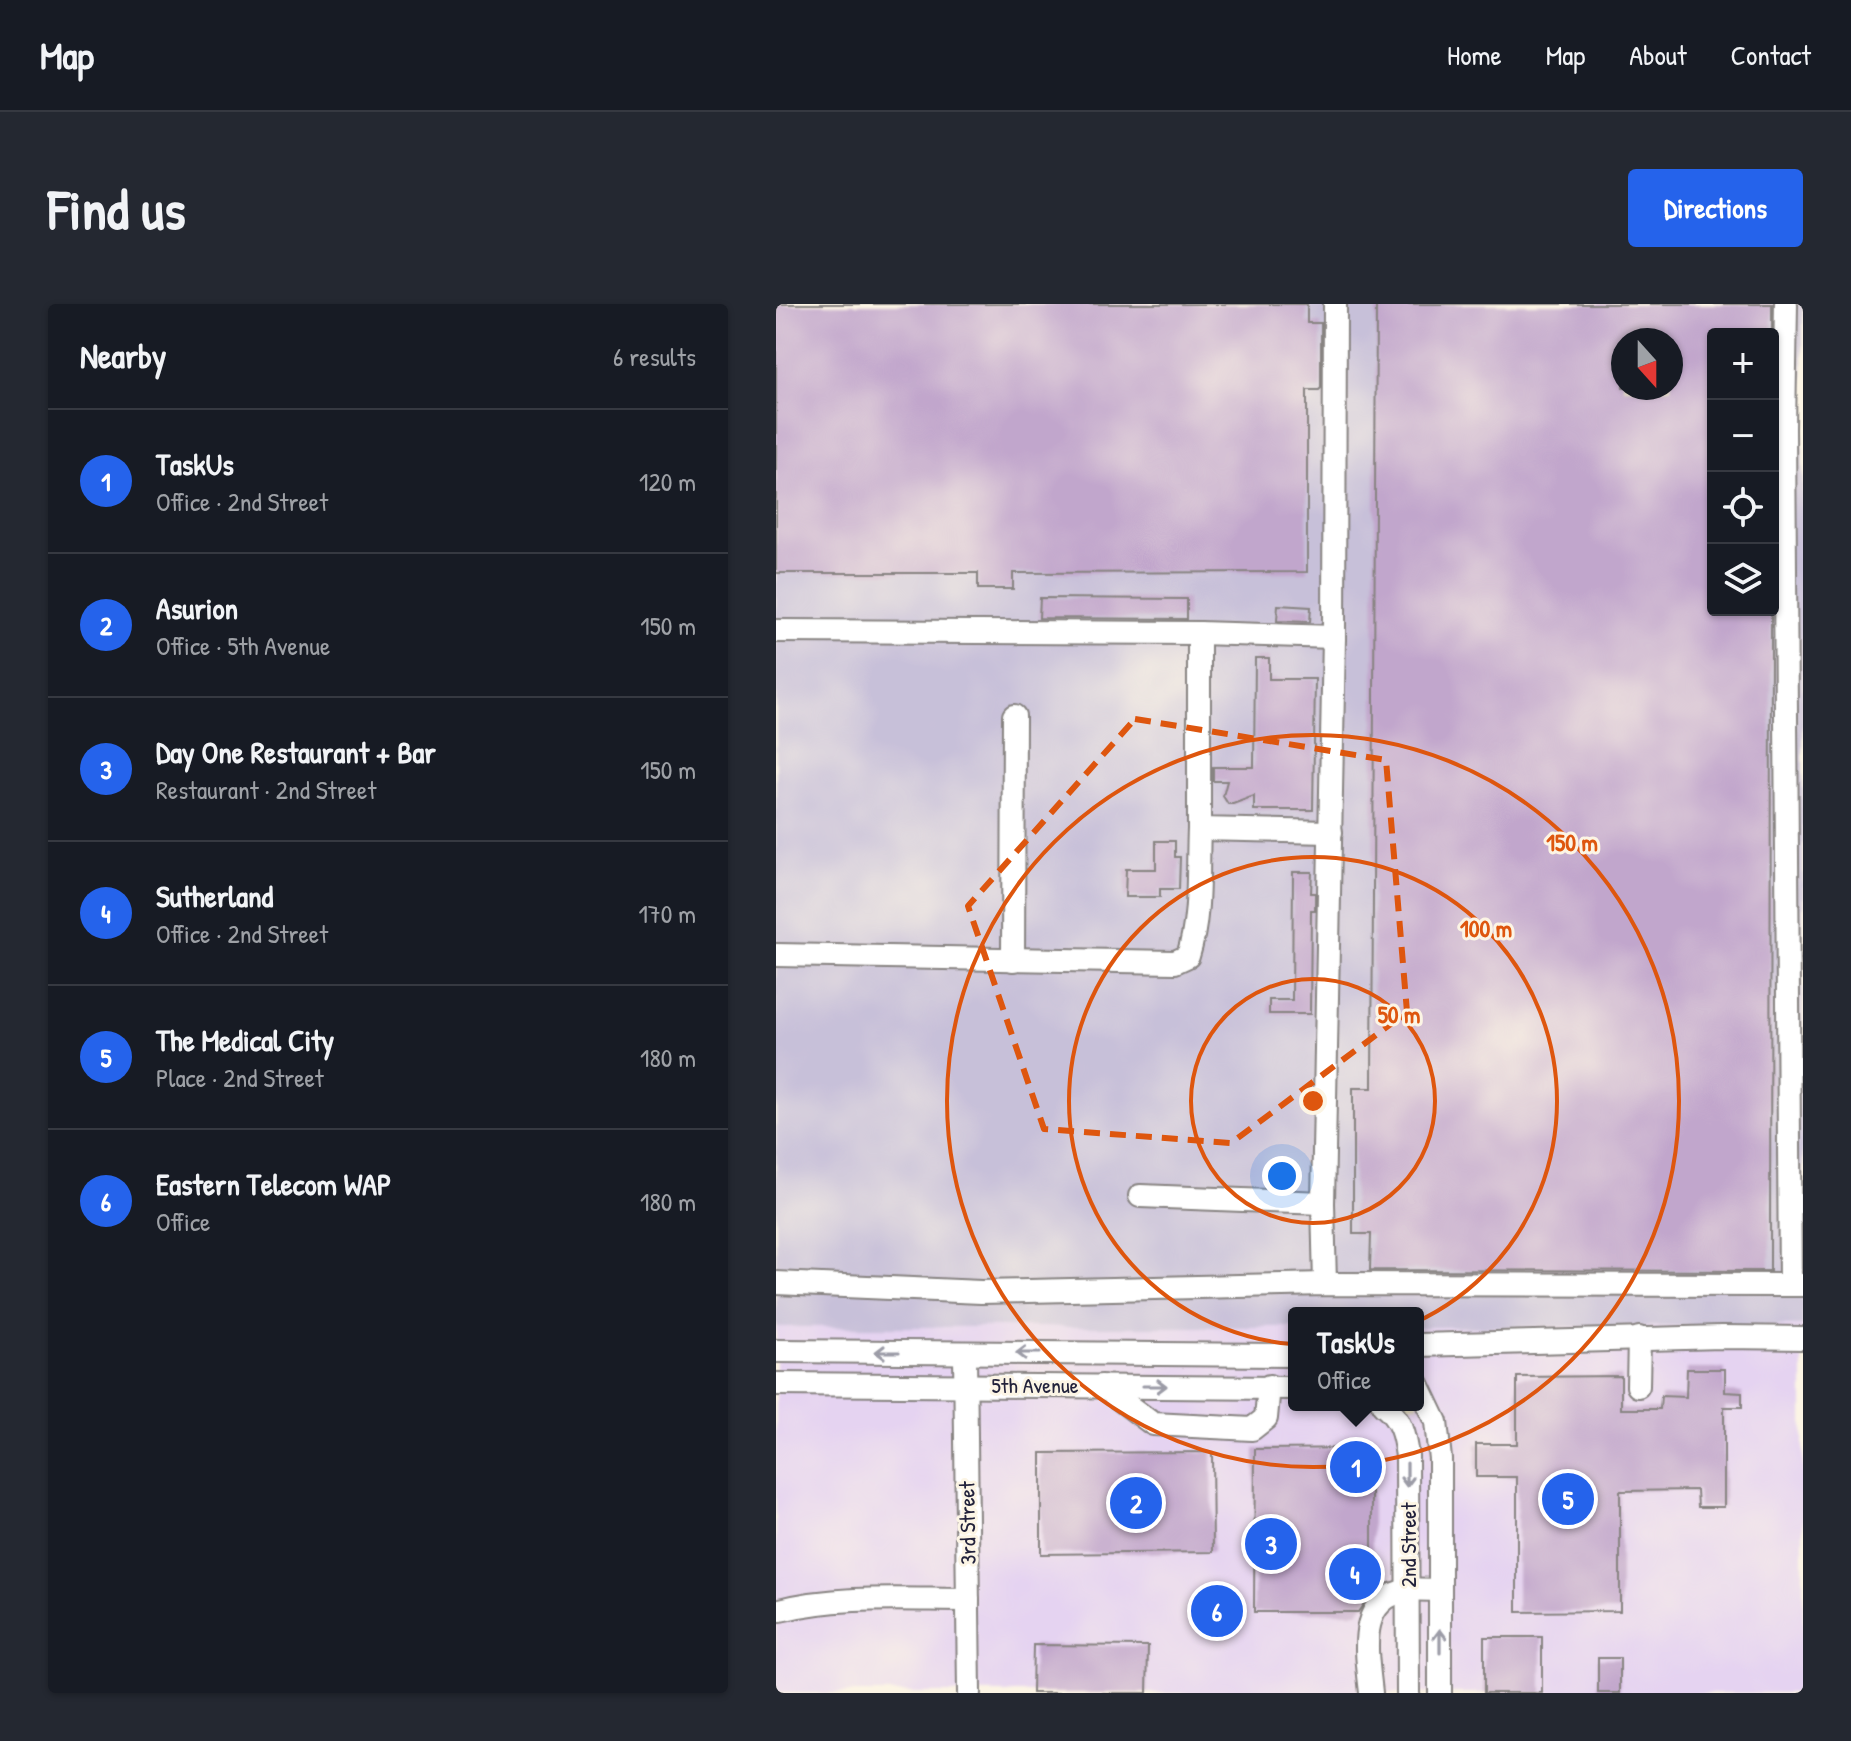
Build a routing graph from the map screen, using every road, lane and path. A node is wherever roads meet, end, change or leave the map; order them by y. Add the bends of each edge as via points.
1 (1335, 304) edge
2 (1786, 304) edge
3 (776, 631) edge
4 (1199, 633) junction
5 (1334, 637) junction
6 (1014, 716) dead end
7 (1199, 829) junction
8 (1331, 832) junction
9 (776, 955) edge
10 (1013, 960) junction
11 (1140, 1196) dead end
12 (1323, 1203) junction
13 (776, 1283) edge
14 (1325, 1284) junction
15 (1796, 1285) edge
16 (1639, 1338) junction
17 (1803, 1338) edge
18 (1424, 1345) edge
19 (776, 1351) edge
20 (965, 1353) junction
21 (1288, 1355) edge
22 (776, 1384) edge
23 (965, 1385) junction
24 (1102, 1386) junction
25 (1269, 1386) junction
26 (1638, 1386) dead end
27 (1288, 1388) edge
28 (1424, 1392) edge
29 (1390, 1411) edge
30 (1408, 1590) junction
31 (1440, 1590) junction
32 (968, 1600) junction
33 (777, 1613) edge
34 (969, 1693) edge
35 (1371, 1693) edge
36 (1408, 1693) edge
37 (1440, 1693) edge

1 - 5 street
2 - 15 street
3 - 4 street
4 - 5 street
4 - 7 street
5 - 8 street
6 - 10 street
7 - 8 street
7 - 10 street via 1198,891 1188,956 1175,962
8 - 12 street
9 - 10 street
11 - 12 street
12 - 14 street
13 - 14 street via 981,1292
14 - 15 street
16 - 17 street
16 - 18 street
16 - 26 street
20 -> 19 street, 5th Avenue
21 -> 20 street, 5th Avenue
20 - 23 street, 3rd Street
22 - 23 street, 5th Avenue
23 - 24 street, 5th Avenue
23 - 32 street, 3rd Street
24 -> 25 street, 5th Avenue
24 - 25 street via 1153,1424 1252,1429 1266,1418
25 - 27 street, 5th Avenue
28 - 31 street, 2nd Street via 1441,1414
29 -> 30 street, 2nd Street via 1403,1432 1407,1456
30 - 31 street
30 - 35 street via 1387,1597 1368,1624
30 - 36 street, 2nd Street
37 -> 31 street, 2nd Street
32 - 33 street via 800,1605
32 - 34 street, 3rd Street

